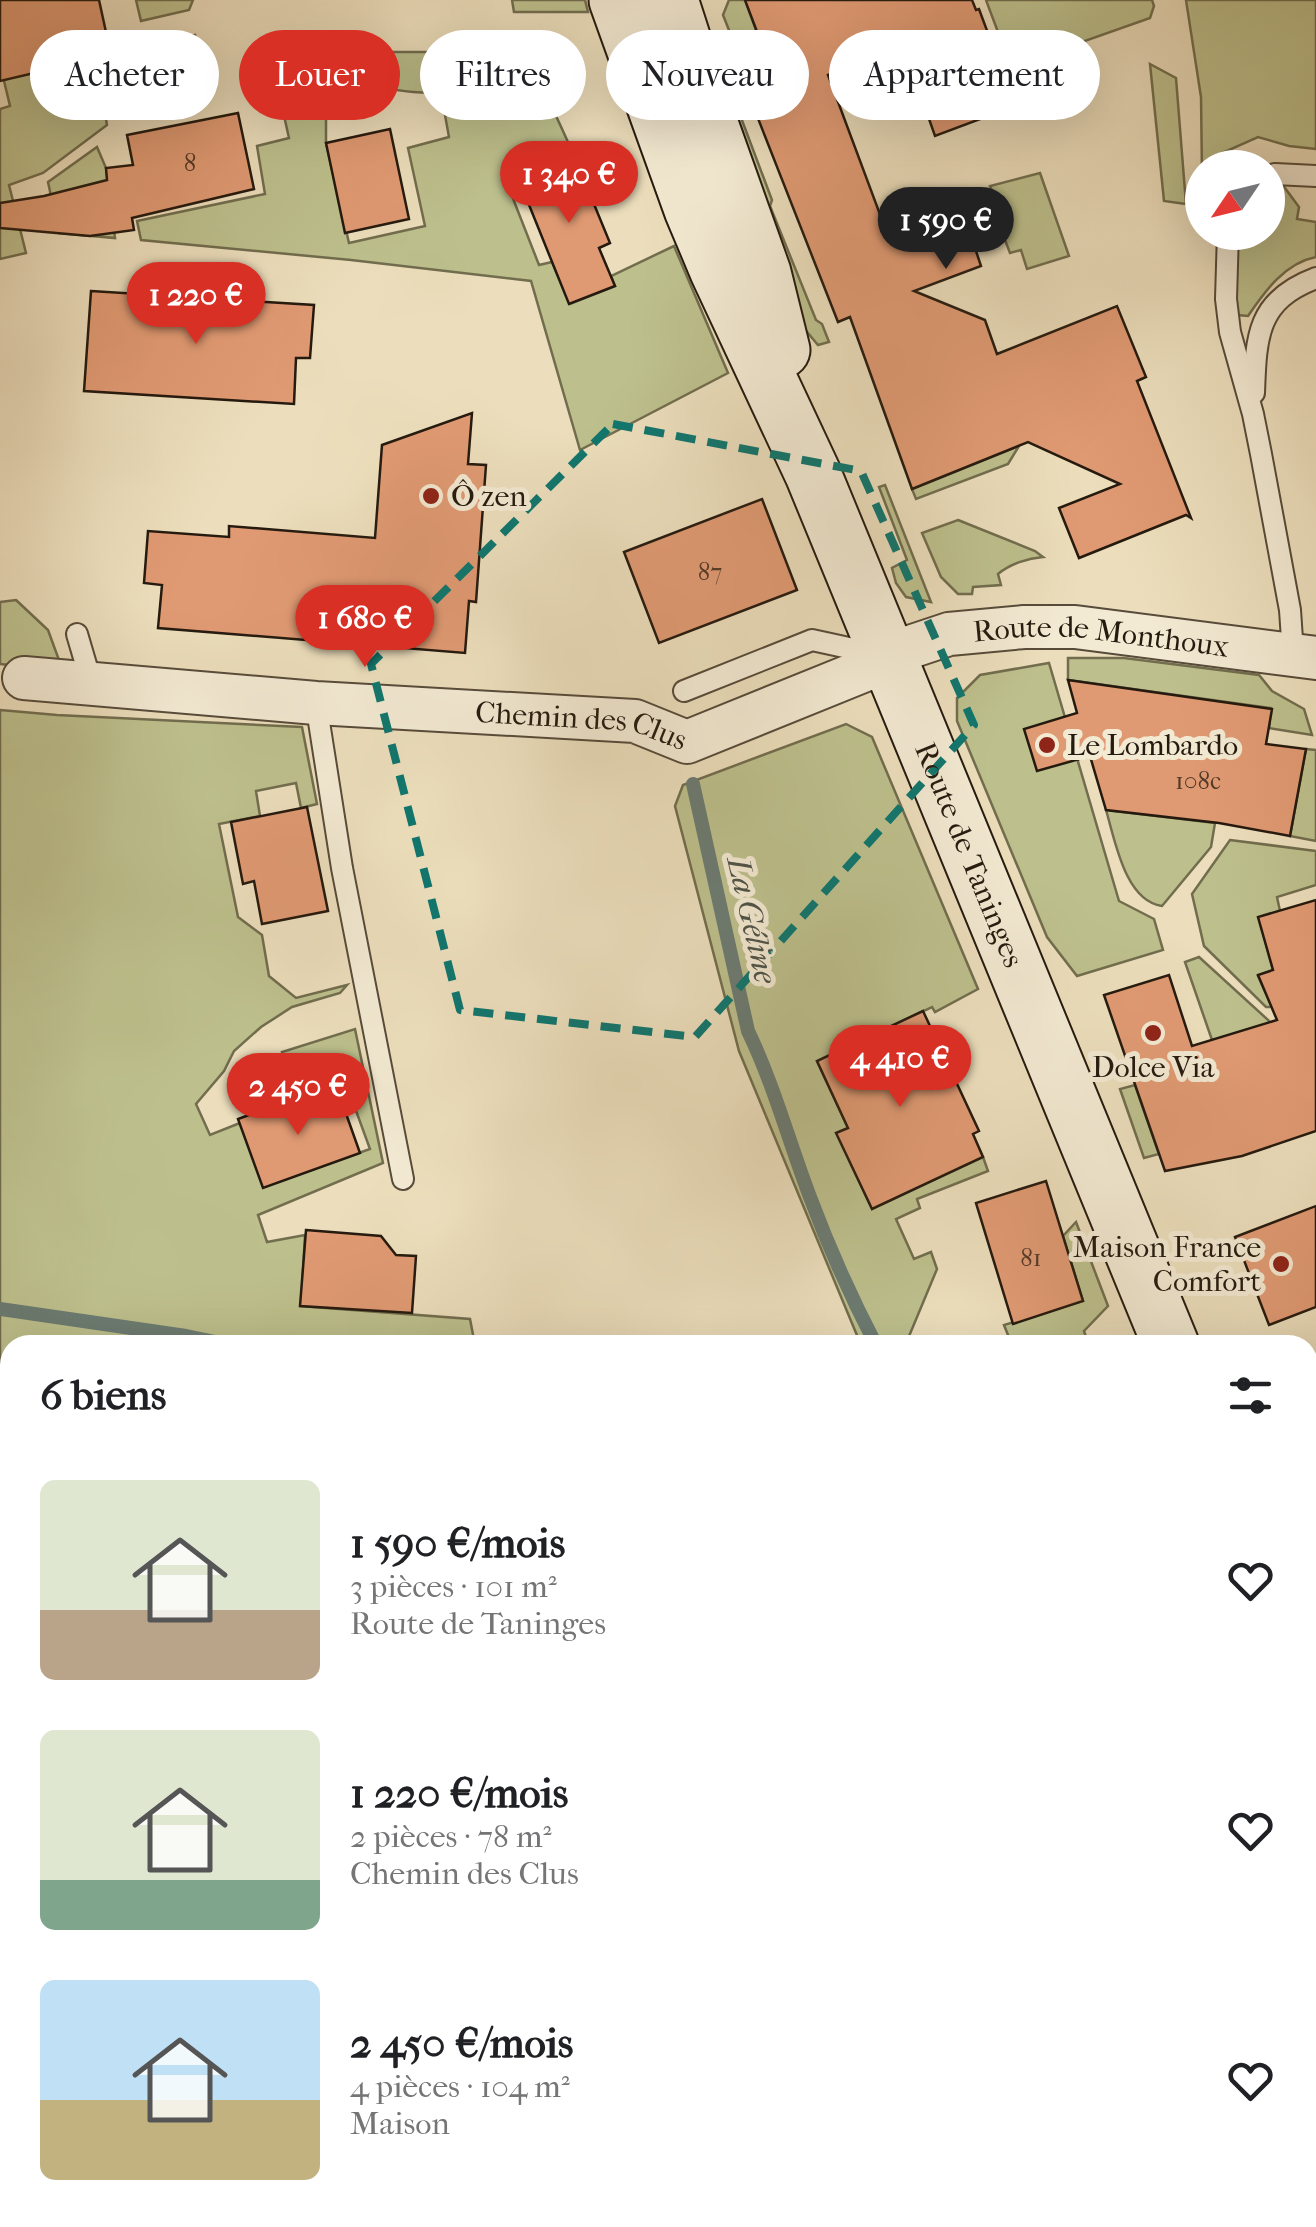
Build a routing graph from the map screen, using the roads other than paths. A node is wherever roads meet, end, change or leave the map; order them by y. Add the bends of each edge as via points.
1 (617, 0) edge
2 (670, 0) edge
3 (1285, 174) edge
4 (1316, 176) edge
5 (1227, 250) edge
6 (1316, 278) edge
7 (1252, 414) junction
8 (813, 474) junction
9 (76, 634) dead end
10 (889, 656) junction
11 (1304, 656) edge
12 (24, 678) dead end
13 (92, 685) junction
14 (684, 691) dead end
15 (316, 704) junction
16 (403, 1179) dead end
17 (1167, 1335) edge

1 - 8 main road, Route de Taninges via 698,224
2 - 8 main road, Route de Taninges via 762,273
3 - 4 lane
5 - 7 lane via 1230,332
6 - 7 lane via 1278,298 1265,317
7 - 11 lane
8 - 10 main road, Route de Taninges
9 - 13 lane
10 - 11 street, Route de Monthoux via 949,634 1046,627
10 - 14 lane via 812,640
10 - 15 street, Chemin des Clus via 687,742 635,722
10 - 17 main road, Route de Taninges
12 - 13 street, Chemin des Clus
13 - 15 street, Chemin des Clus
15 - 16 lane

